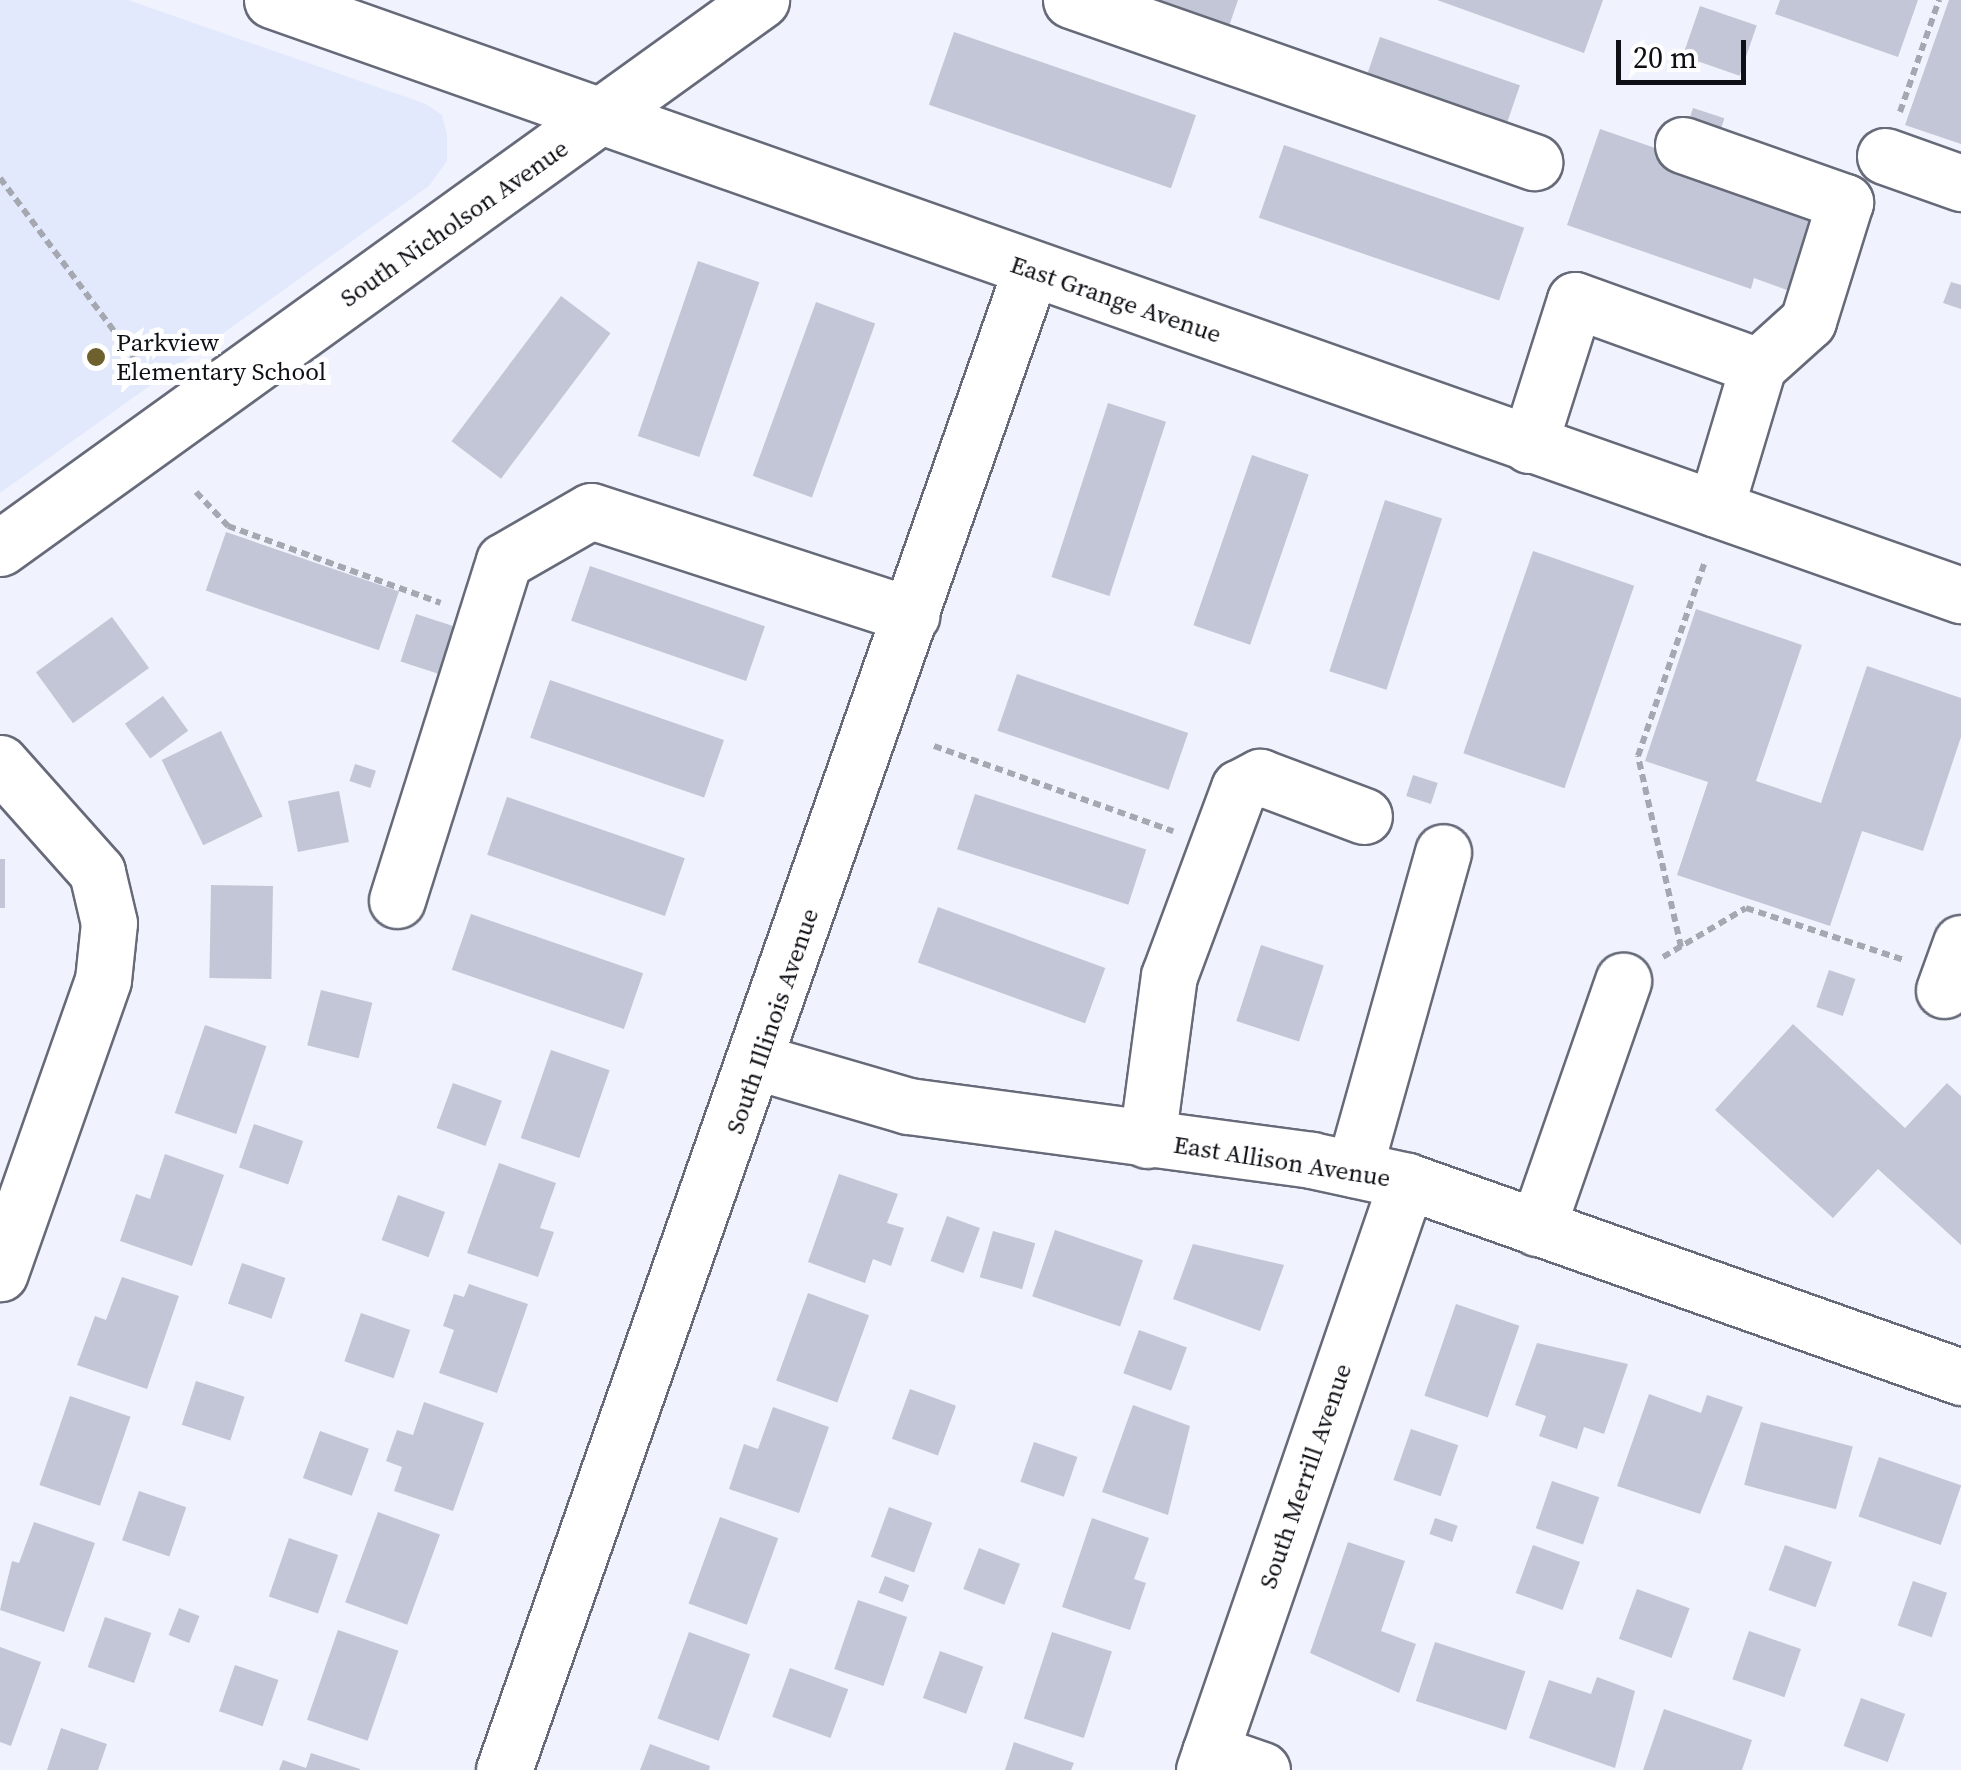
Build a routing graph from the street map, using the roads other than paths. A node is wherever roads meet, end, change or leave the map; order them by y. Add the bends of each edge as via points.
1 (272, 0) edge
2 (761, 0) edge
3 (1071, 0) edge
4 (607, 116) junction
5 (1683, 145) dead end
6 (1885, 156) road end
7 (1534, 162) dead end
8 (1961, 183) edge
9 (1032, 269) junction
10 (1758, 366) junction
11 (1529, 445) junction
12 (1710, 535) junction
13 (0, 548) edge
14 (1961, 595) edge
15 (912, 615) junction
16 (0, 763) edge
17 (1364, 816) dead end
18 (1443, 852) dead end
19 (396, 900) dead end
20 (1623, 981) road end
21 (758, 1062) junction
22 (1147, 1140) junction
23 (1354, 1169) junction
24 (1406, 1181) junction
25 (1536, 1228) junction
26 (0, 1273) edge
27 (1961, 1377) edge
28 (1207, 1761) edge
29 (504, 1770) edge
30 (1262, 1770) edge

1 - 4 street, East Grange Avenue
2 - 4 street, South Nicholson Avenue
3 - 7 street
4 - 9 street, East Grange Avenue
4 - 13 street, South Nicholson Avenue
5 - 10 street via 1845,202 1808,320
6 - 8 street
9 - 11 street, East Grange Avenue
9 - 15 street, South Illinois Avenue
10 - 11 street via 1575,300
10 - 12 street
11 - 12 street, East Grange Avenue
12 - 14 street, East Grange Avenue
15 - 19 street via 591,511 504,561
15 - 21 street, South Illinois Avenue
16 - 26 street via 96,872 109,924 103,980
17 - 22 street via 1260,777 1239,788 1170,976
18 - 23 street
20 - 25 street
21 - 22 street, East Allison Avenue via 908,1106
21 - 29 street, South Illinois Avenue
22 - 23 street, East Allison Avenue
23 - 24 street, East Allison Avenue
24 - 25 street, East Allison Avenue
24 - 28 street, South Merrill Avenue
25 - 27 street, East Allison Avenue
28 - 30 street

